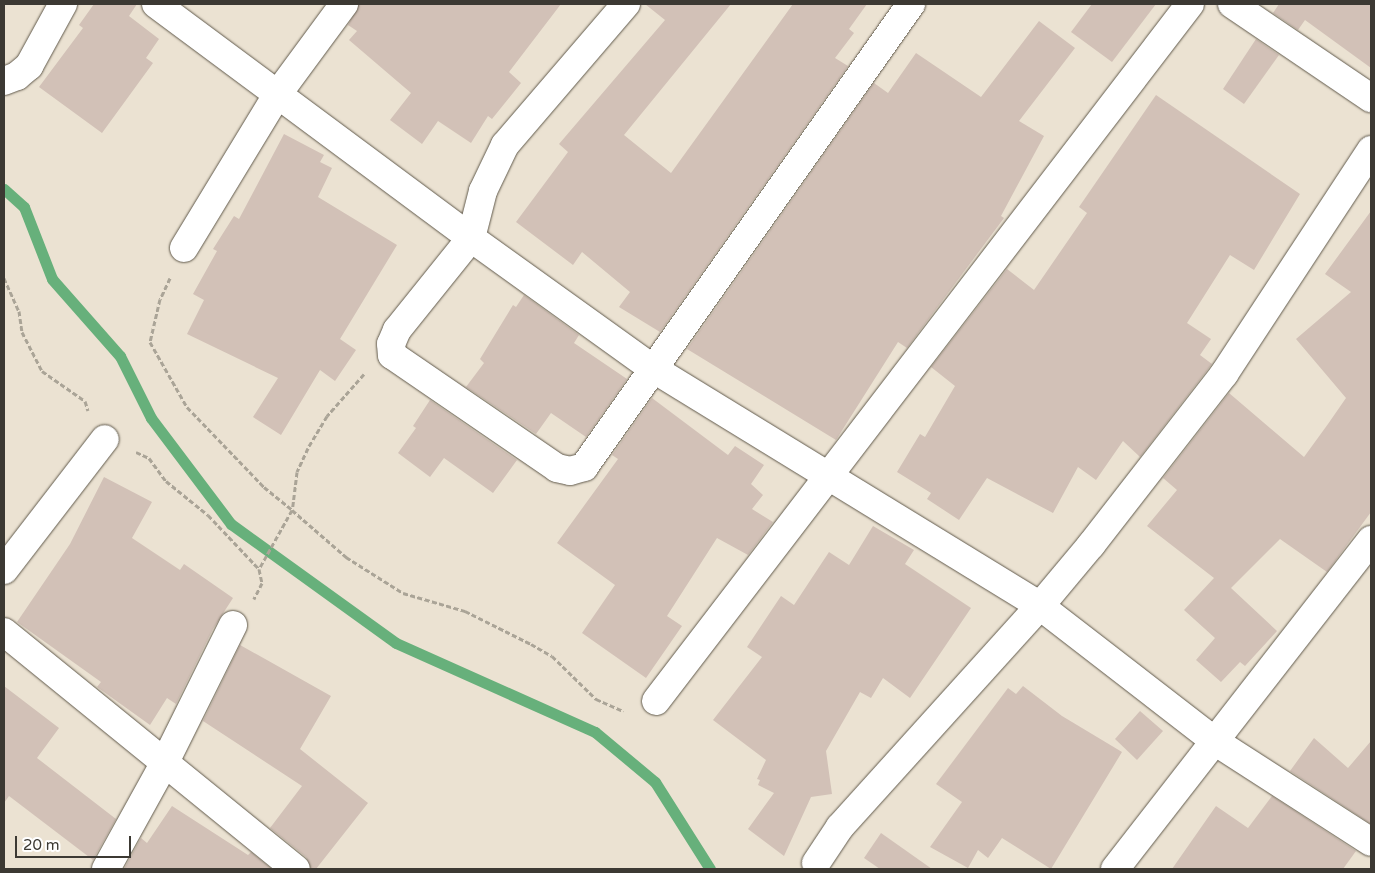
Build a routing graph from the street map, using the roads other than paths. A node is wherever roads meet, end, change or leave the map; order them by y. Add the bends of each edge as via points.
1 (63, 4) edge
2 (156, 4) edge
3 (344, 4) edge
4 (626, 4) edge
5 (911, 4) edge
6 (1190, 4) edge
7 (1232, 4) edge
8 (4, 81) edge
9 (277, 95) junction
10 (1371, 98) edge
11 (1371, 150) edge
12 (471, 238) junction
13 (184, 248) road end
14 (652, 368) junction
15 (105, 439) dead end
16 (828, 476) junction
17 (1371, 540) edge
18 (4, 570) edge
19 (1040, 606) junction
20 (233, 625) dead end
21 (4, 632) edge
22 (656, 701) road end
23 (1216, 742) junction
24 (165, 762) junction
25 (1371, 842) edge
26 (816, 863) dead end
27 (106, 869) edge
28 (296, 869) edge
29 (1115, 869) edge

1 - 8 street via 29,66 18,76
2 - 9 street
3 - 9 street
4 - 12 street via 505,145 483,192
5 - 14 street
6 - 16 street
7 - 10 street
9 - 12 street
9 - 13 street
11 - 19 street via 1224,374
12 - 14 street
12 - 14 street via 397,330 391,344 392,356 557,468 570,471 584,467
14 - 16 street
15 - 18 street
16 - 19 street
16 - 22 street
17 - 23 street
19 - 23 street
19 - 26 street via 840,827
20 - 24 street
21 - 24 street
23 - 25 street
23 - 29 street
24 - 27 street
24 - 28 street

